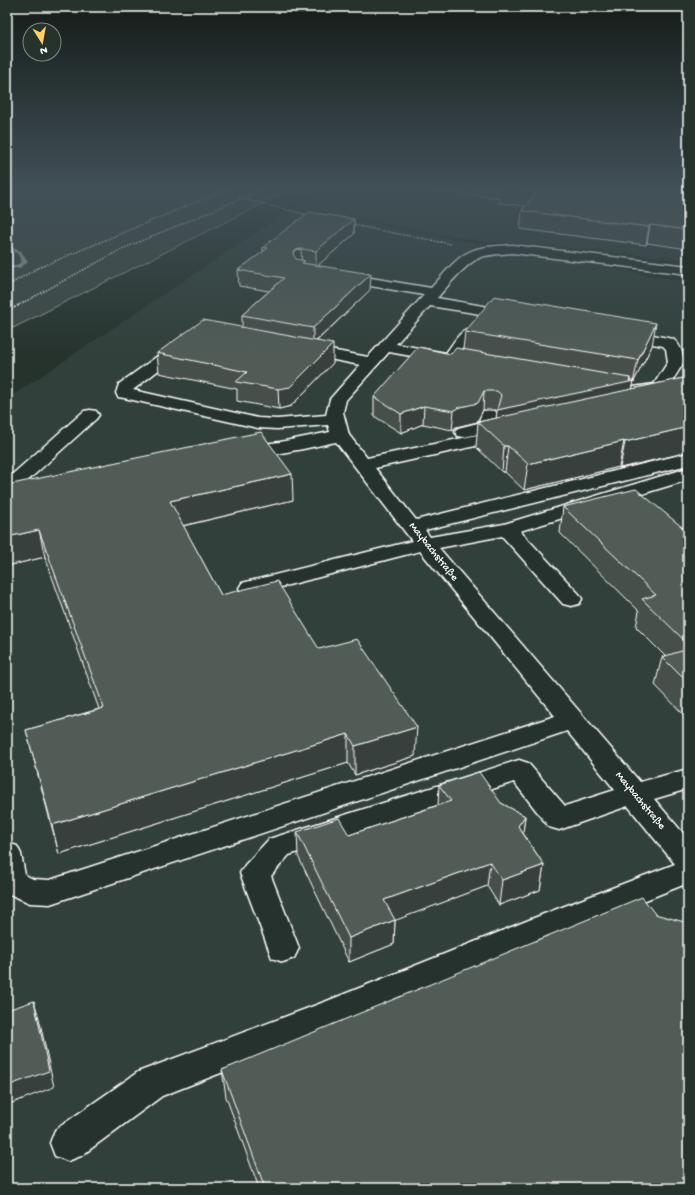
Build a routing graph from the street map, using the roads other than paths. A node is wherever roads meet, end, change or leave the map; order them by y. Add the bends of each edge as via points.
1 (688, 270) edge
2 (326, 274) edge
3 (430, 297) junction
4 (528, 318) edge
5 (472, 332) edge
6 (612, 332) edge
7 (194, 337) edge
8 (293, 348) edge
9 (379, 355) junction
10 (672, 397) edge
11 (90, 415) dead end
12 (489, 415) dead end
13 (337, 428) junction
14 (525, 430) edge
15 (226, 453) edge
16 (688, 459) edge
17 (359, 461) junction
18 (688, 474) edge
19 (7, 489) edge
20 (30, 491) edge
21 (7, 496) edge
22 (412, 527) junction
23 (507, 529) junction
24 (425, 544) junction
25 (250, 588) edge
26 (571, 598) dead end
27 (572, 720) junction
28 (688, 779) edge
29 (634, 794) junction
30 (7, 854) edge
31 (688, 859) edge
32 (688, 871) edge
33 (283, 948) dead end
34 (68, 1143) dead end

1 - 3 street via 502,249 474,255
2 - 3 street
3 - 4 street
3 - 9 street
5 - 9 street via 457,360
6 - 10 street via 668,342 674,348 676,362 660,387 631,398
7 - 13 street via 125,388 124,393 258,423
8 - 9 street
9 - 13 street via 338,399 334,412
11 - 19 street
12 - 17 street via 486,427
13 - 15 street via 280,447
13 - 17 street, Maybachstraße
14 - 17 street
16 - 22 street
17 - 22 street, Maybachstraße
18 - 23 street
20 - 21 street
22 - 24 street, Maybachstraße
23 - 24 street
23 - 26 street
24 - 25 street
24 - 27 street, Maybachstraße
27 - 29 street, Maybachstraße
27 - 30 street via 50,892 30,891 12,882
28 - 29 street
29 - 31 street, Maybachstraße
29 - 33 street via 559,819 519,770 279,847 255,873
32 - 34 street via 150,1084

